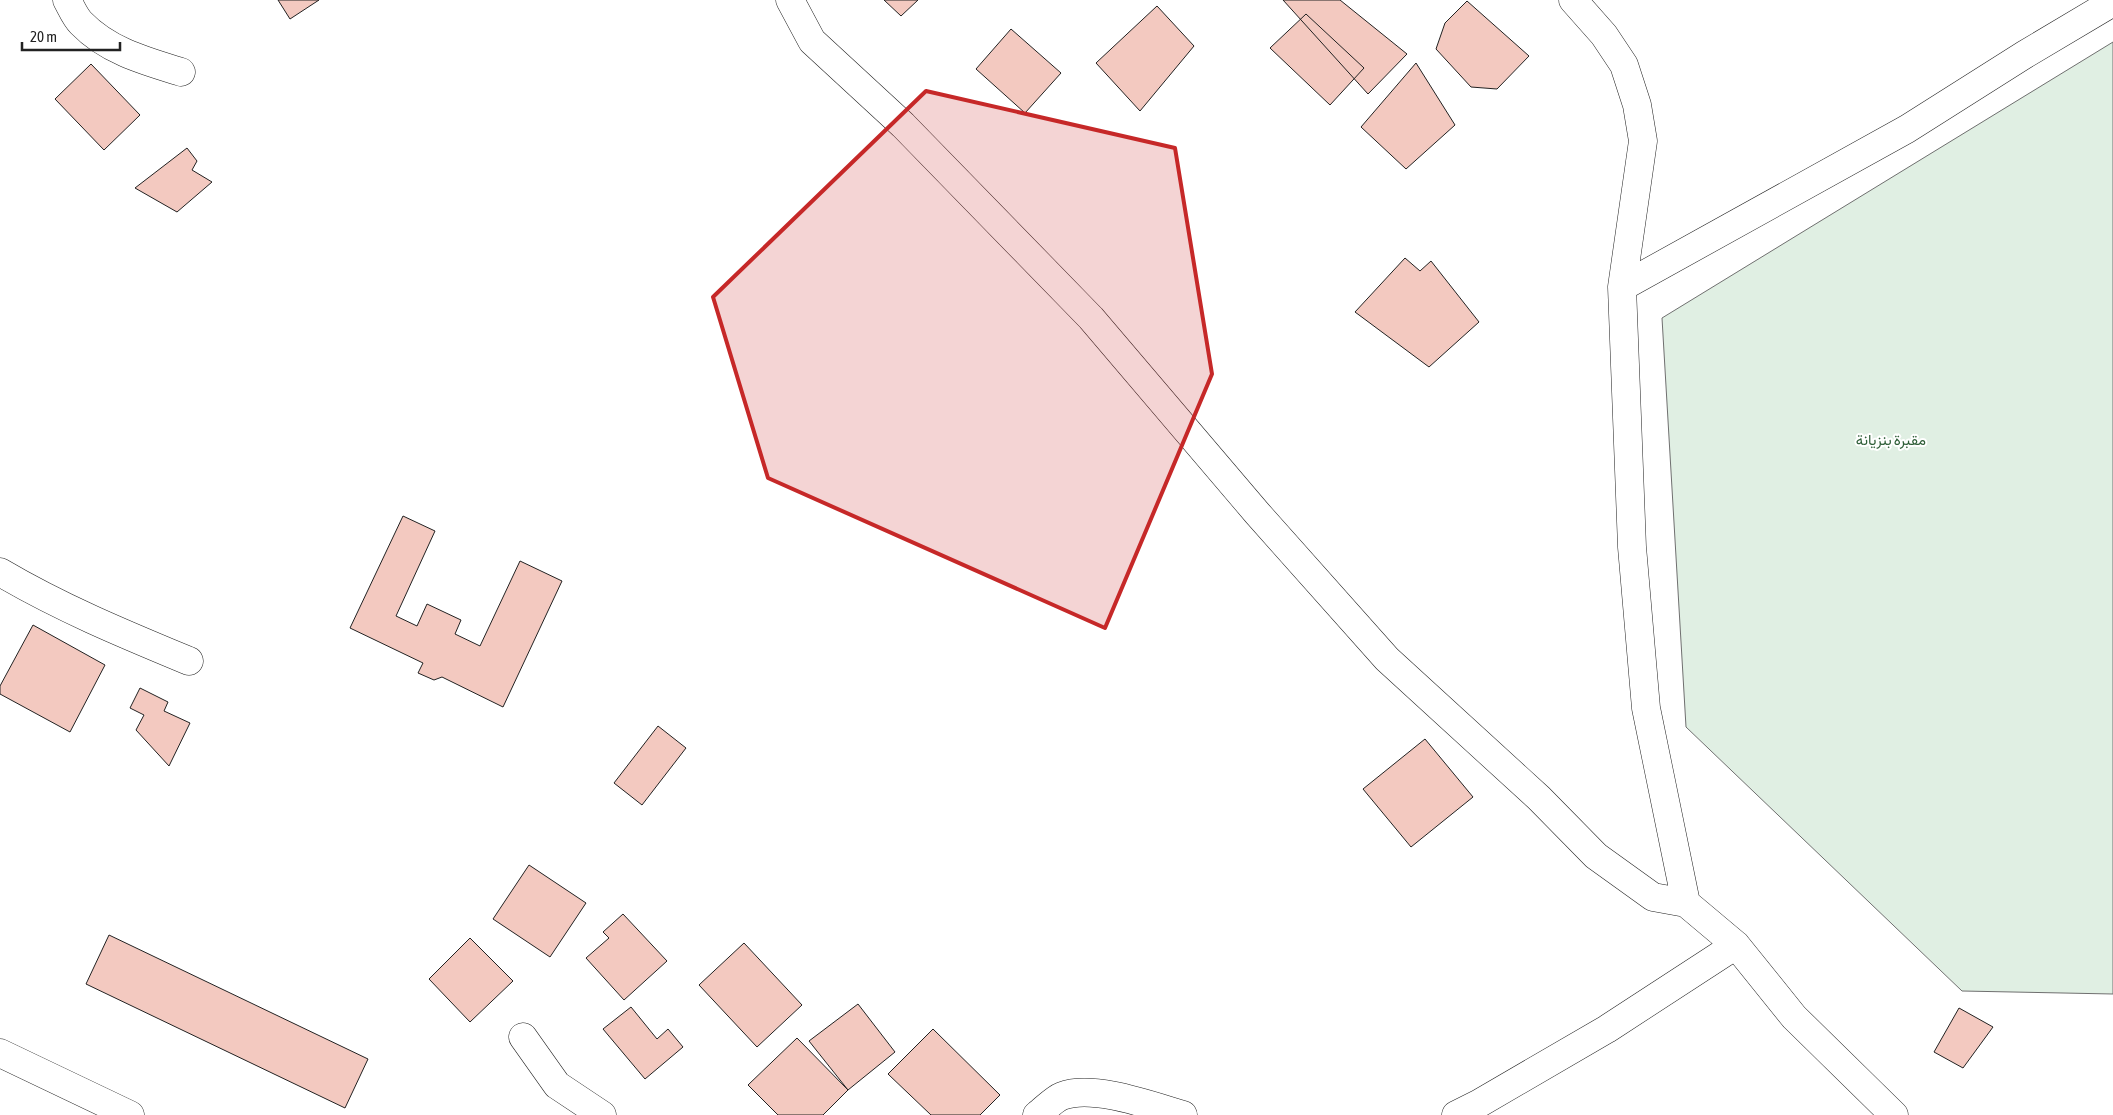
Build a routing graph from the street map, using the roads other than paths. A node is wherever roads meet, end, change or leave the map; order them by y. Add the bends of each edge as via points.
1 (66, 0) edge
2 (790, 0) edge
3 (1573, 0) edge
4 (2113, 2) edge
5 (181, 72) dead end
6 (1622, 287) junction
7 (0, 572) edge
8 (188, 661) dead end
9 (1686, 903) junction
10 (1736, 945) junction
11 (523, 1037) dead end
12 (0, 1053) edge
13 (130, 1115) edge
14 (602, 1115) edge
15 (1038, 1115) edge
16 (1184, 1115) edge
17 (1456, 1115) edge
18 (1894, 1115) edge

1 - 5 street via 80,22 102,42 140,60
2 - 9 street via 812,41 903,125 1091,318 1257,513 1388,660 1539,798 1596,856 1654,897
3 - 6 street via 1604,35 1624,65 1637,105 1643,141
4 - 6 street via 1907,129
6 - 9 street via 1632,547 1646,708
7 - 8 street via 69,610
9 - 10 street
10 - 17 street via 1608,1029
10 - 18 street via 1794,1017
11 - 14 street via 557,1085
12 - 13 street
15 - 16 street via 1062,1096 1090,1092

